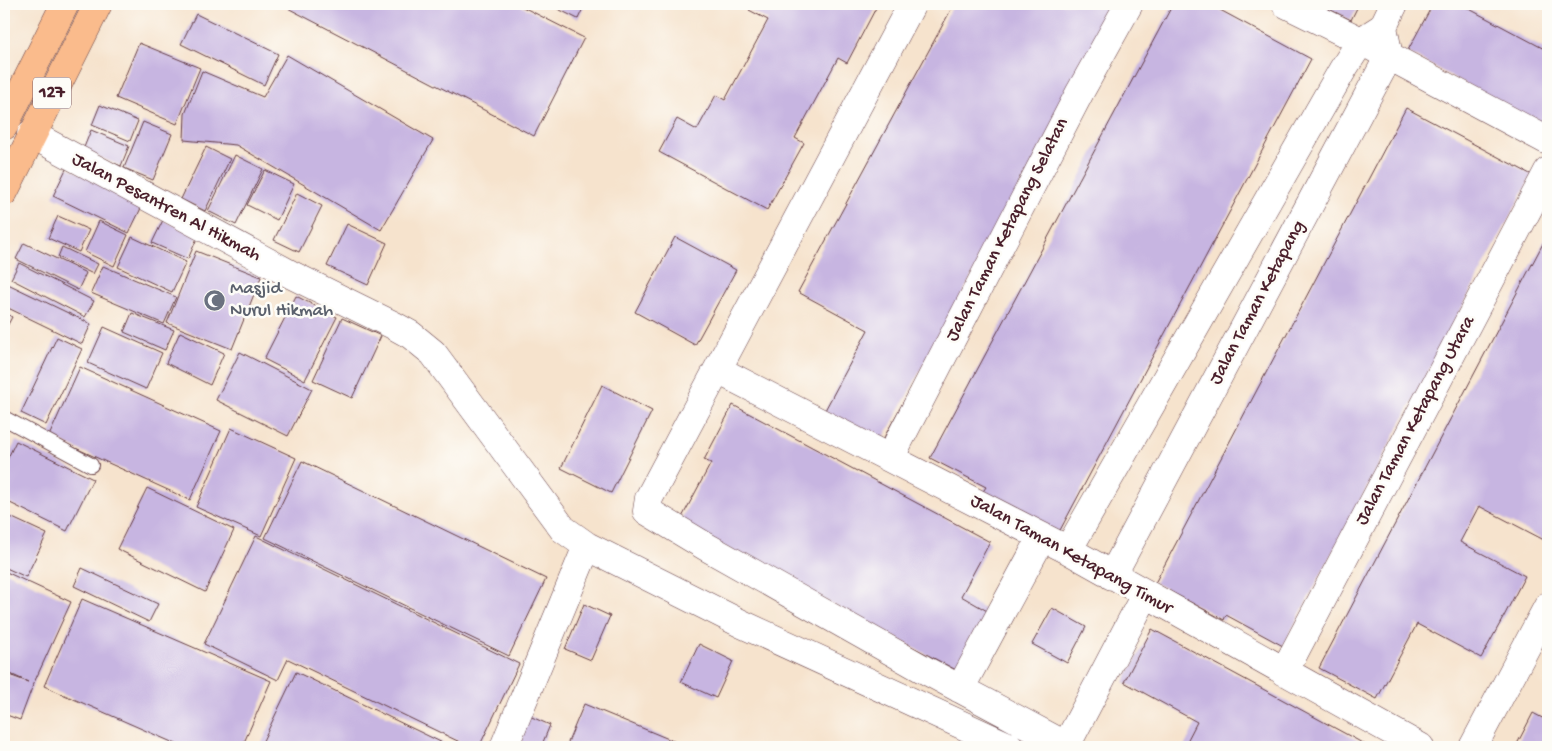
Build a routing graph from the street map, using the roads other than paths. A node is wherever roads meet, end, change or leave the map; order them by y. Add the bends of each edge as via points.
1 (65, 4) edge
2 (98, 4) edge
3 (912, 4) edge
4 (1129, 4) edge
5 (1286, 4) edge
6 (1379, 24) edge
7 (1389, 56) junction
8 (4, 126) edge
9 (31, 134) junction
10 (1548, 141) edge
11 (1548, 171) edge
12 (4, 192) edge
13 (1225, 275) junction
14 (1262, 295) junction
15 (1198, 323) junction
16 (1236, 344) junction
17 (718, 370) junction
18 (4, 418) edge
19 (890, 458) junction
20 (91, 465) dead end
21 (1042, 537) junction
22 (586, 546) junction
23 (1068, 550) junction
24 (1112, 576) junction
25 (1145, 595) junction
26 (1547, 610) edge
27 (1284, 672) junction
28 (960, 689) junction
29 (1068, 746) edge
30 (504, 747) edge
31 (1010, 747) edge
32 (1420, 747) edge
33 (1474, 747) edge

1 - 8 main road, 127
2 - 9 main road, 127
3 - 17 street
4 - 19 street, Jalan Taman Ketapang Selatan
5 - 6 street
6 - 7 street
6 - 13 street, Jalan Taman Ketapang
7 - 10 street
7 - 14 street, Jalan Taman Ketapang
9 - 12 main road, 127
9 - 22 street, Jalan Pesantren Al Hikmah via 411,336 432,353 553,518
11 - 27 street, Jalan Taman Ketapang Utara
13 - 14 street
13 - 15 street, Jalan Taman Ketapang
14 - 16 street, Jalan Taman Ketapang
15 - 16 street
15 - 23 street, Jalan Taman Ketapang
16 - 24 street, Jalan Taman Ketapang
17 - 19 street, Jalan Taman Ketapang Timur
17 - 28 street via 649,498 647,510 650,514
18 - 20 lane
19 - 21 street, Jalan Taman Ketapang Timur
21 - 23 street, Jalan Taman Ketapang Timur
21 - 28 street
22 - 30 street
22 - 31 street, Jalan Pesantren Al Hikmah via 742,624
23 - 24 street, Jalan Taman Ketapang Timur
24 - 25 street, Jalan Taman Ketapang Timur
25 - 27 street, Jalan Taman Ketapang Timur
25 - 29 street
26 - 33 street
27 - 32 street, Jalan Taman Ketapang Timur
28 - 29 street

